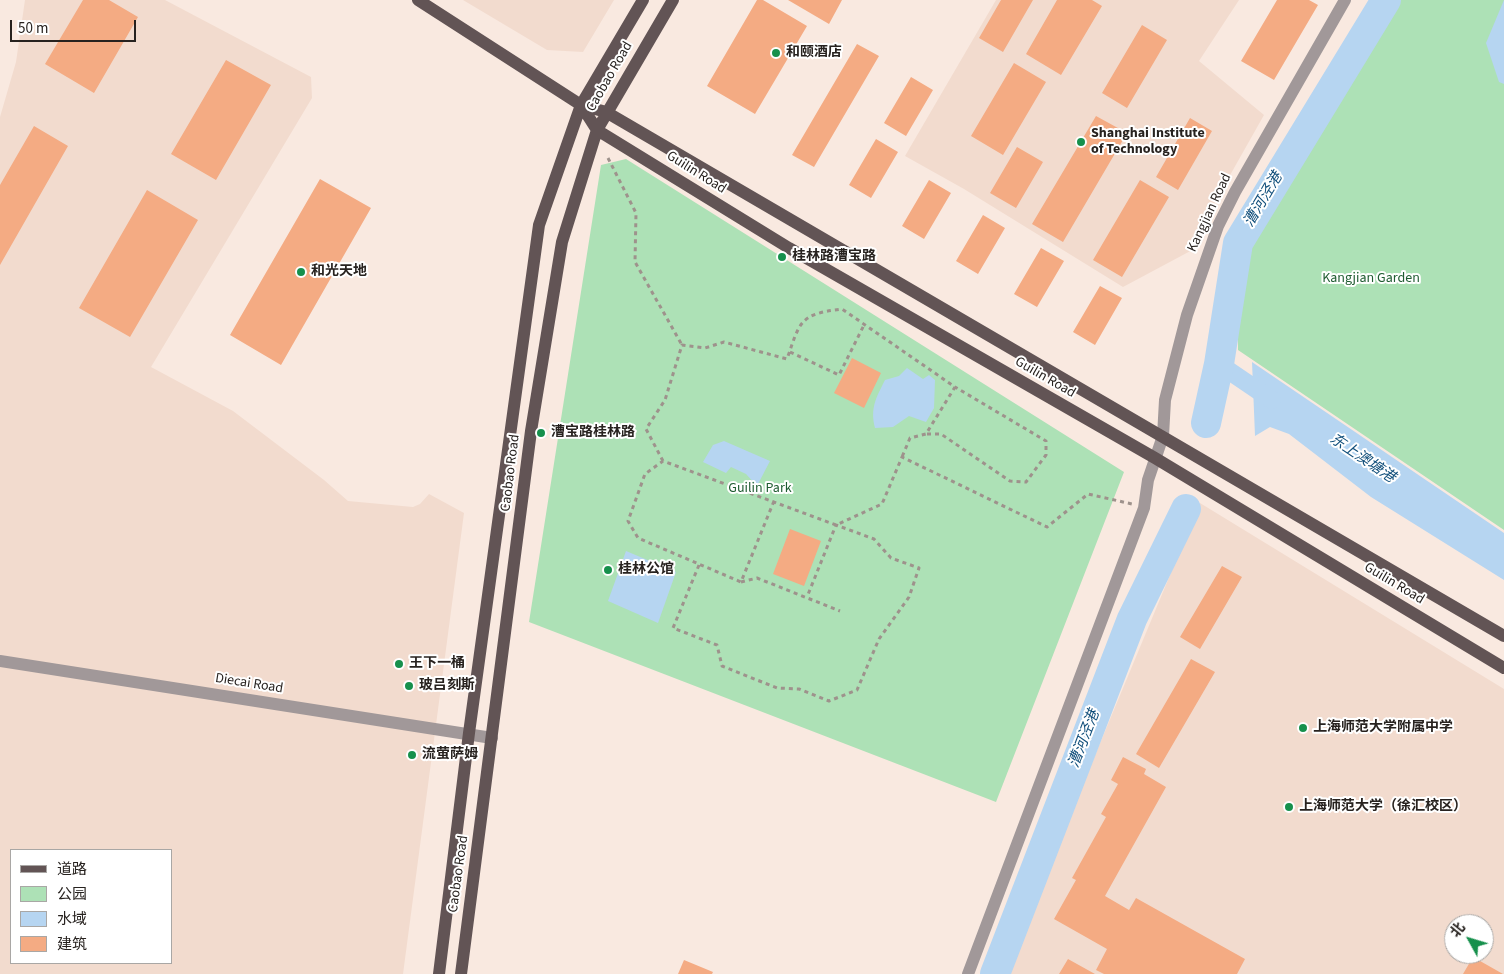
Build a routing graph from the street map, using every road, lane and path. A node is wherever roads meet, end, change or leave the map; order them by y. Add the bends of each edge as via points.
1 (418, 0) edge
2 (643, 0) edge
3 (673, 0) edge
4 (1345, 0) edge
5 (581, 105) junction
6 (606, 112) junction
7 (597, 130) junction
8 (608, 158) dead end
9 (864, 325) junction
10 (682, 345) junction
11 (790, 352) junction
12 (955, 387) junction
13 (926, 434) junction
14 (1163, 436) junction
15 (902, 457) junction
16 (1155, 458) junction
17 (663, 461) junction
18 (774, 501) junction
19 (1144, 508) junction
20 (836, 525) junction
21 (699, 565) junction
22 (741, 582) junction
23 (807, 598) junction
24 (840, 611) dead end
25 (1504, 636) edge
26 (0, 660) edge
27 (1504, 668) edge
28 (469, 733) junction
29 (492, 738) junction
30 (439, 974) edge
31 (461, 974) edge
32 (968, 974) edge

1 - 5 main road, Guilin Road
2 - 5 main road, Caobao Road
3 - 6 main road, Caobao Road
4 - 14 street, Kangjian Road via 1218,226 1187,315 1165,400
5 - 6 main road, Guilin Road
5 - 7 main road, Guilin Road
5 - 28 main road, Caobao Road via 539,224
6 - 7 main road, Caobao Road
6 - 14 main road, Guilin Road
7 - 16 main road, Guilin Road via 789,248
7 - 29 main road, Caobao Road via 562,242 531,431
8 - 10 path via 636,213 635,262
9 - 11 path via 842,309 816,312 799,325
9 - 11 path via 839,375
9 - 12 path
10 - 11 path via 705,348 724,342 787,360
10 - 17 path via 665,400 646,429
12 - 13 path
12 - 13 path via 1046,441 1046,455 1026,482 1010,481 941,434
13 - 15 path via 910,438
14 - 16 street, Kangjian Road
14 - 25 main road, Guilin Road
15 - 19 path via 1047,527 1088,494
15 - 20 path via 882,504
16 - 19 street, Kangjian Road
16 - 27 main road, Guilin Road
17 - 18 path
17 - 21 path via 645,474 628,520 638,538
18 - 20 path
18 - 22 path
19 - 32 street, Kangjian Road
20 - 21 path via 874,539 892,558 919,568 909,597 879,639 857,690 829,701 798,690 777,688 722,666 717,645 673,628
20 - 23 path
21 - 22 path
22 - 23 path via 757,578
23 - 24 path
26 - 28 street, Diecai Road
28 - 29 street, Diecai Road
28 - 30 main road, Caobao Road
29 - 31 main road, Caobao Road

